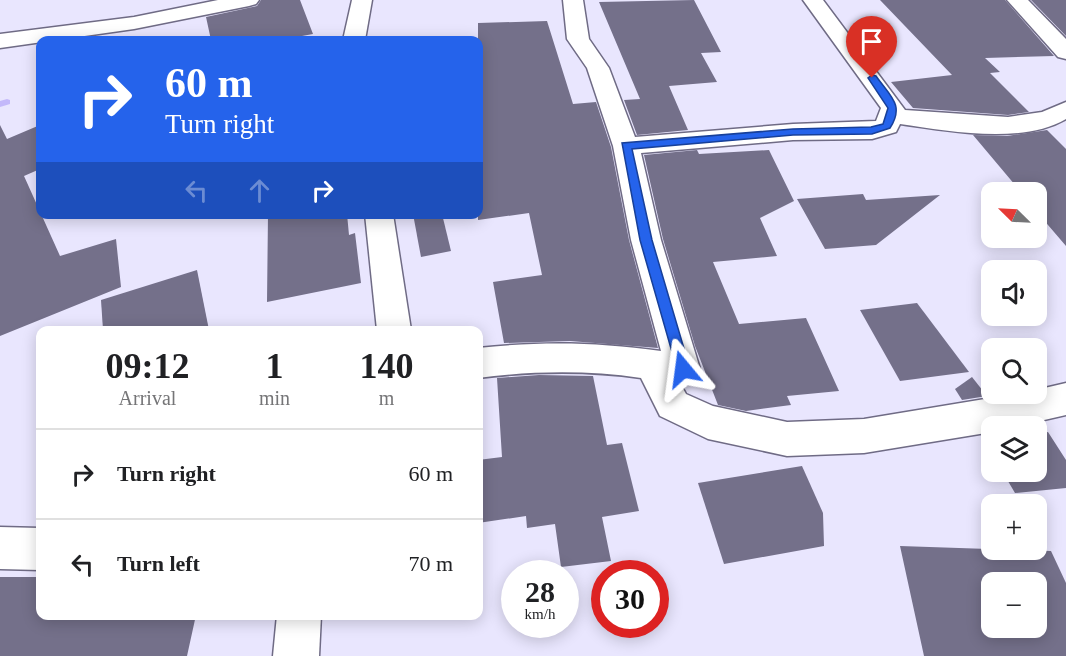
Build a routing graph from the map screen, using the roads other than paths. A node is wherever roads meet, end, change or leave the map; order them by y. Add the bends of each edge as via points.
1 (249, 0) edge
2 (362, 0) edge
3 (573, 0) edge
4 (813, 0) edge
5 (1017, 0) edge
6 (36, 36) edge
7 (37, 36) edge
8 (355, 36) edge
9 (0, 41) edge
10 (1066, 52) edge
11 (1066, 109) edge
12 (893, 116) junction
13 (626, 146) junction
14 (380, 219) edge
15 (393, 326) edge
16 (483, 362) edge
17 (683, 369) junction
18 (1066, 399) edge
19 (0, 548) edge
20 (36, 549) edge
21 (299, 620) edge
22 (296, 656) edge

1 - 7 street via 134,23
2 - 8 street
3 - 13 street via 578,39 598,68
4 - 12 street via 884,94 893,108
5 - 10 street
6 - 9 street
11 - 12 street via 1050,120 979,126
12 - 13 street via 887,126 872,131 793,132
13 - 17 street via 646,240
14 - 15 street
16 - 17 street via 598,357
17 - 18 street via 658,377 673,405 708,422 787,439 864,436
19 - 20 street
21 - 22 street

